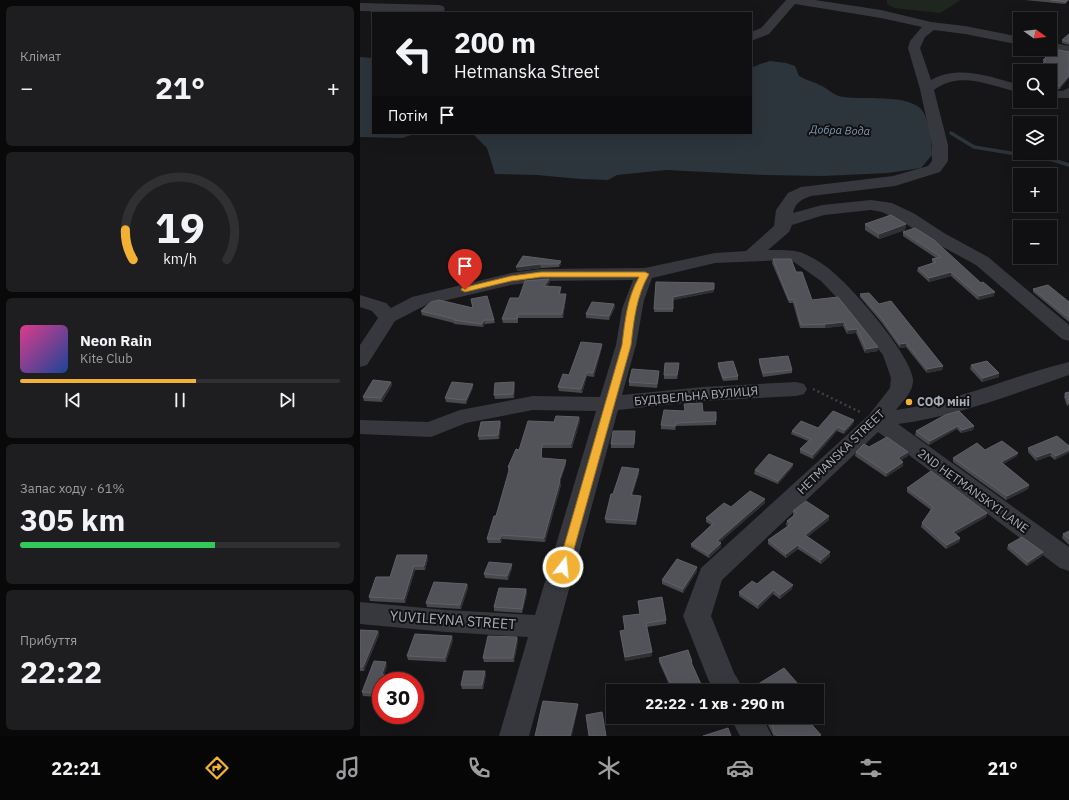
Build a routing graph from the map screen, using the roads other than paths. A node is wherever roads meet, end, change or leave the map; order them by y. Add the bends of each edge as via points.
1 (793, 0) edge
2 (360, 7) edge
3 (439, 9) dead end
4 (931, 26) junction
5 (752, 37) edge
6 (1013, 39) edge
7 (1057, 47) edge
8 (1069, 50) edge
9 (1013, 87) edge
10 (927, 89) junction
11 (1057, 94) edge
12 (1068, 94) edge
13 (783, 225) junction
14 (751, 256) junction
15 (800, 258) junction
16 (645, 274) junction
17 (360, 300) edge
18 (388, 317) junction
19 (1069, 335) edge
20 (360, 361) edge
21 (1069, 368) edge
22 (796, 389) road end
23 (608, 404) junction
24 (877, 420) junction
25 (360, 427) edge
26 (1069, 561) edge
27 (360, 613) edge
28 (546, 627) junction
29 (726, 684) edge
30 (750, 724) edge
31 (514, 736) edge
32 (757, 736) edge

1 - 4 street via 881,14
1 - 5 street via 765,31
2 - 3 street
4 - 6 street
4 - 10 street via 921,34 914,48
7 - 8 street
9 - 10 street via 960,76 942,79
10 - 13 street via 940,144 940,161 934,169 895,181 807,191 794,197 785,210
11 - 12 street
13 - 14 street
13 - 15 street
13 - 19 street via 822,210 871,205 886,207 982,261
14 - 15 street, HETMANSKA STREET via 788,255
14 - 16 street, HETMANSKA STREET via 715,258
15 - 24 street, HETMANSKA STREET via 828,277 850,299 893,354 902,378 901,389
16 - 18 street, HETMANSKA STREET via 541,275 511,279 419,301
16 - 23 street via 631,308 626,345
17 - 18 street via 379,307
18 - 20 street
21 - 24 street via 969,401 920,414
22 - 23 street, БУДІВЕЛЬНА ВУЛИЦЯ via 703,394
23 - 25 street, БУДІВЕЛЬНА ВУЛИЦЯ via 533,403 460,417 431,430
23 - 28 street
24 - 26 street, 2ND HETMANSKYI LANE
24 - 29 street, HETMANSKA STREET via 710,575 697,616
27 - 28 street, YUVILEYNA STREET
28 - 31 street
30 - 32 street

